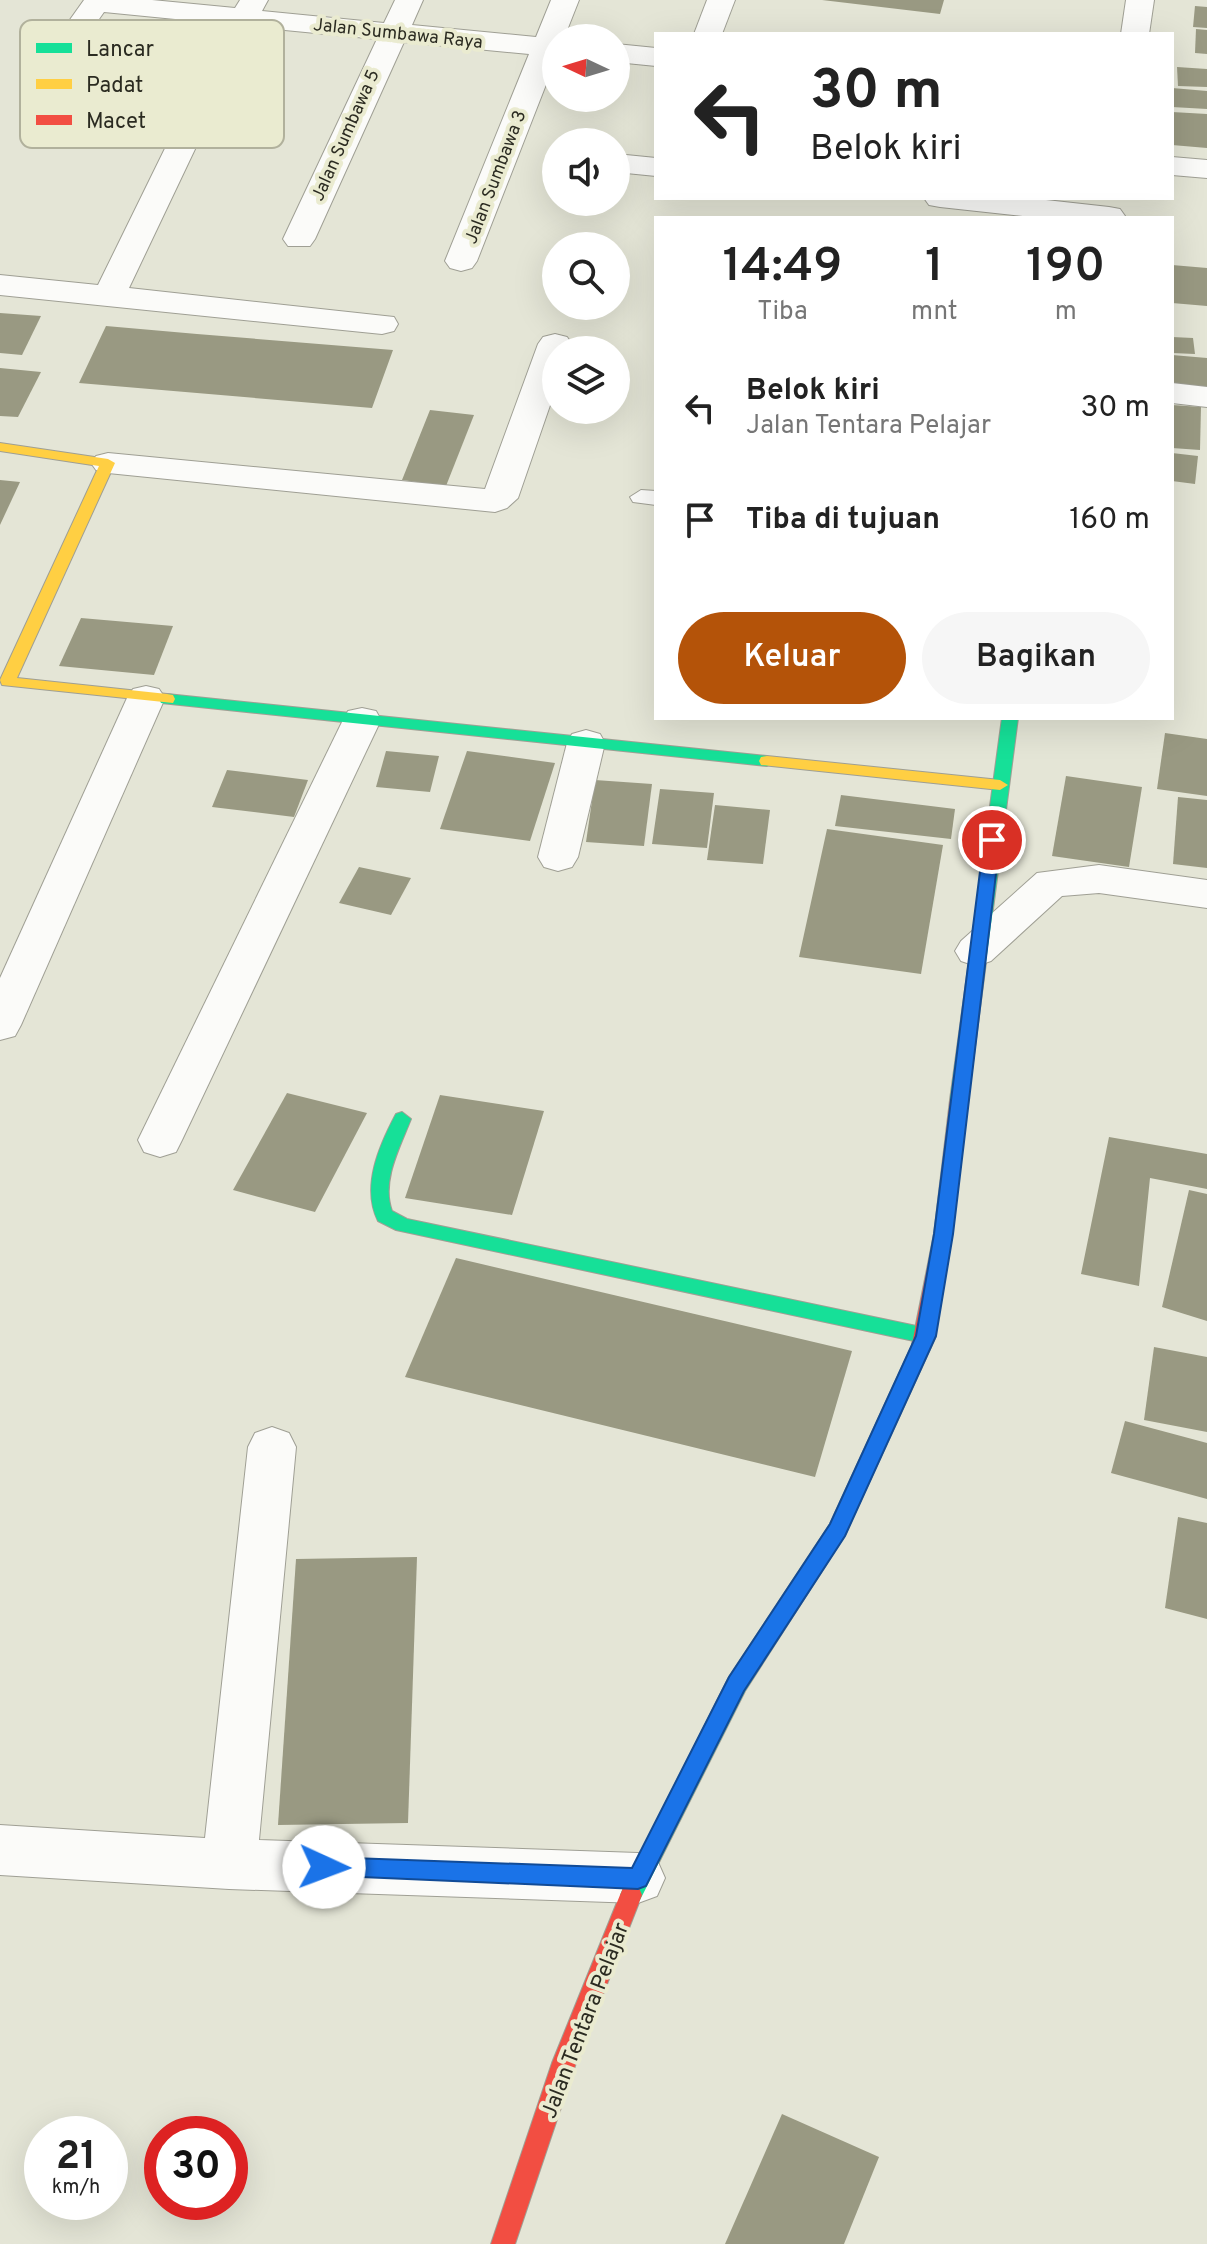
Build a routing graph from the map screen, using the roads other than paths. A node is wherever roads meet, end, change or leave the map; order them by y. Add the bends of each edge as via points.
1 (409, 0) edge
2 (565, 0) edge
3 (721, 0) edge
4 (1140, 0) edge
5 (97, 2) edge
6 (249, 9) edge
7 (84, 20) edge
8 (558, 24) edge
9 (392, 32) junction
10 (709, 32) edge
11 (1135, 32) edge
12 (542, 47) edge
13 (630, 54) edge
14 (654, 57) edge
15 (542, 67) edge
16 (181, 148) edge
17 (630, 164) edge
18 (1174, 166) edge
19 (654, 167) edge
20 (1207, 169) edge
21 (966, 200) edge
22 (1110, 211) edge
23 (299, 239) dead end
24 (461, 261) dead end
25 (0, 285) edge
26 (109, 296) junction
27 (382, 324) dead end
28 (542, 380) edge
29 (1174, 393) edge
30 (1207, 397) edge
31 (0, 447) edge
32 (108, 463) junction
33 (4, 682) edge
34 (146, 698) junction
35 (362, 720) junction
36 (1010, 720) edge
37 (586, 743) junction
38 (1000, 785) junction
39 (558, 857) dead end
40 (1207, 894) edge
41 (976, 951) junction
42 (0, 1025) edge
43 (402, 1119) dead end
44 (160, 1140) dead end
45 (926, 1336) junction
46 (272, 1447) dead end
47 (0, 1850) edge
48 (229, 1864) junction
49 (638, 1878) junction
50 (503, 2244) edge

1 - 9 street, Jalan Sumbawa 5
2 - 8 street, Jalan Sumbawa 3
3 - 10 street
4 - 11 street
5 - 6 street, Jalan Sumbawa Raya
5 - 7 street
6 - 9 street, Jalan Sumbawa Raya
9 - 12 street, Jalan Sumbawa Raya
9 - 23 street, Jalan Sumbawa 5
13 - 14 street
15 - 24 street, Jalan Sumbawa 3
16 - 26 street
17 - 19 street
18 - 20 street
21 - 22 street
25 - 26 street
26 - 27 street
28 - 32 street via 495,501
29 - 30 street
31 - 32 street
32 - 33 street
33 - 34 street
34 - 35 street
34 - 42 street
35 - 37 street
35 - 44 street
36 - 38 street, Jalan Tentara Pelajar
37 - 38 street
37 - 39 street
38 - 41 street, Jalan Tentara Pelajar
40 - 41 street via 1099,879 1051,883
41 - 45 street, Jalan Tentara Pelajar
43 - 45 street via 378,1204 385,1216 403,1225
45 - 49 street, Jalan Tentara Pelajar via 838,1529 737,1684
46 - 48 street
47 - 48 street
48 - 49 street
49 - 50 street, Jalan Tentara Pelajar via 564,2063

